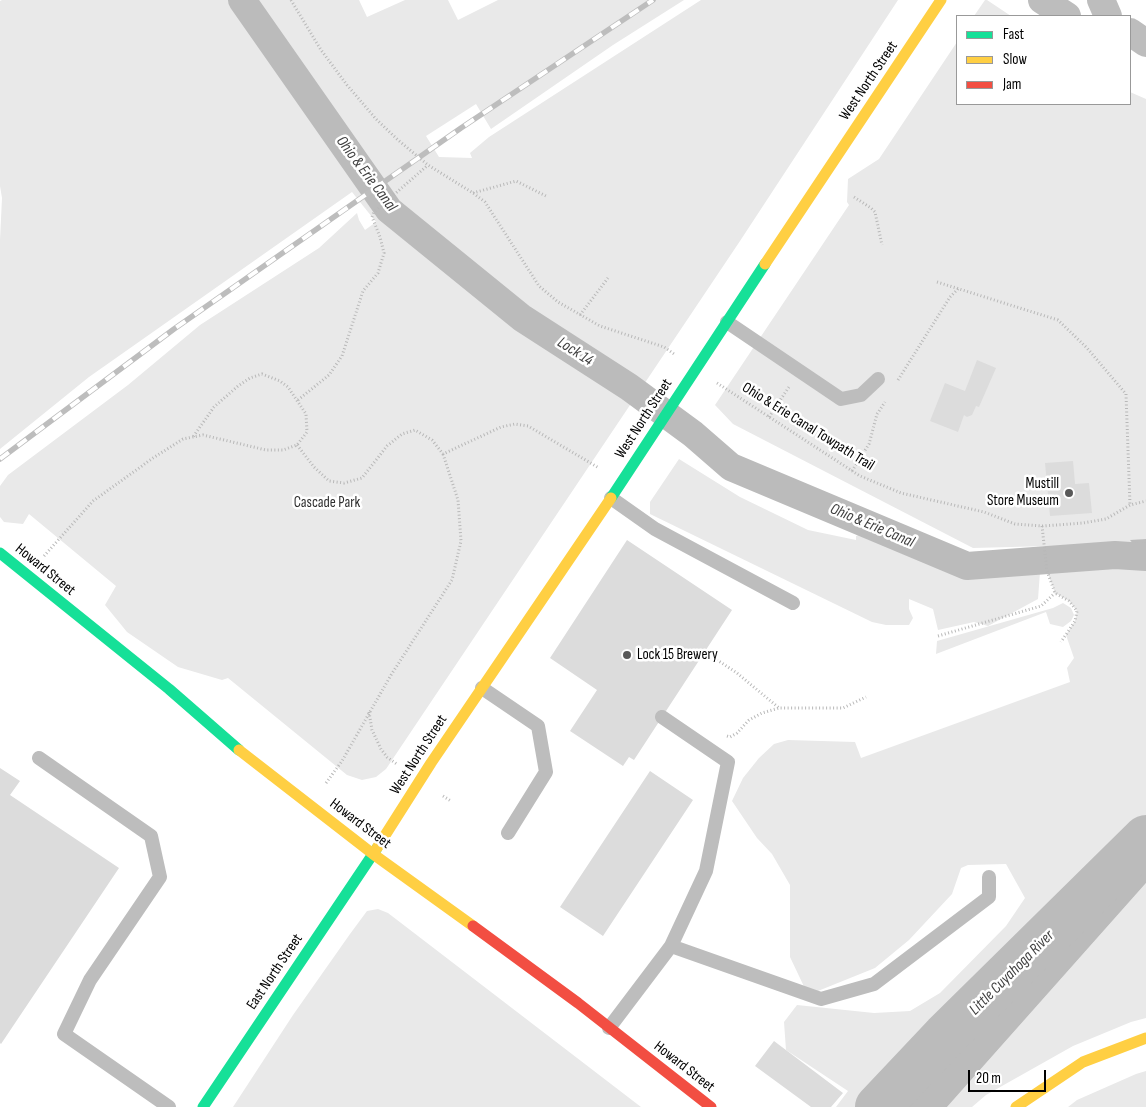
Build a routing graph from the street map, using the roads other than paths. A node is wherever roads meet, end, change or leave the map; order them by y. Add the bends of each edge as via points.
1 (941, 0) edge
2 (1042, 0) edge
3 (1101, 0) edge
4 (1065, 15) edge
5 (1108, 15) edge
6 (1131, 33) edge
7 (1146, 42) edge
8 (727, 322) junction
9 (878, 379) dead end
10 (611, 498) junction
11 (0, 554) edge
12 (792, 604) dead end
13 (482, 688) junction
14 (662, 717) dead end
15 (40, 758) dead end
16 (508, 833) dead end
17 (373, 854) junction
18 (989, 877) dead end
19 (671, 946) junction
20 (609, 1028) junction
21 (1146, 1038) edge
22 (169, 1107) edge
23 (203, 1107) edge
24 (710, 1107) edge
25 (1016, 1107) edge

1 - 8 street, West North Street
2 - 4 street
3 - 5 street
6 - 7 street
8 - 9 lane via 841,399 861,394
8 - 10 street, West North Street
10 - 12 lane via 655,529
10 - 13 street, West North Street
11 - 17 street, Howard Street via 169,689 246,756
13 - 16 lane via 538,726 546,772
13 - 17 street, West North Street
14 - 19 lane via 728,762 706,871
15 - 22 lane via 151,836 160,877 90,980 64,1034
17 - 20 street, Howard Street
17 - 23 street, East North Street
18 - 19 lane via 989,897 874,984 821,999
19 - 20 lane
20 - 24 street, Howard Street
21 - 25 street via 1083,1062

